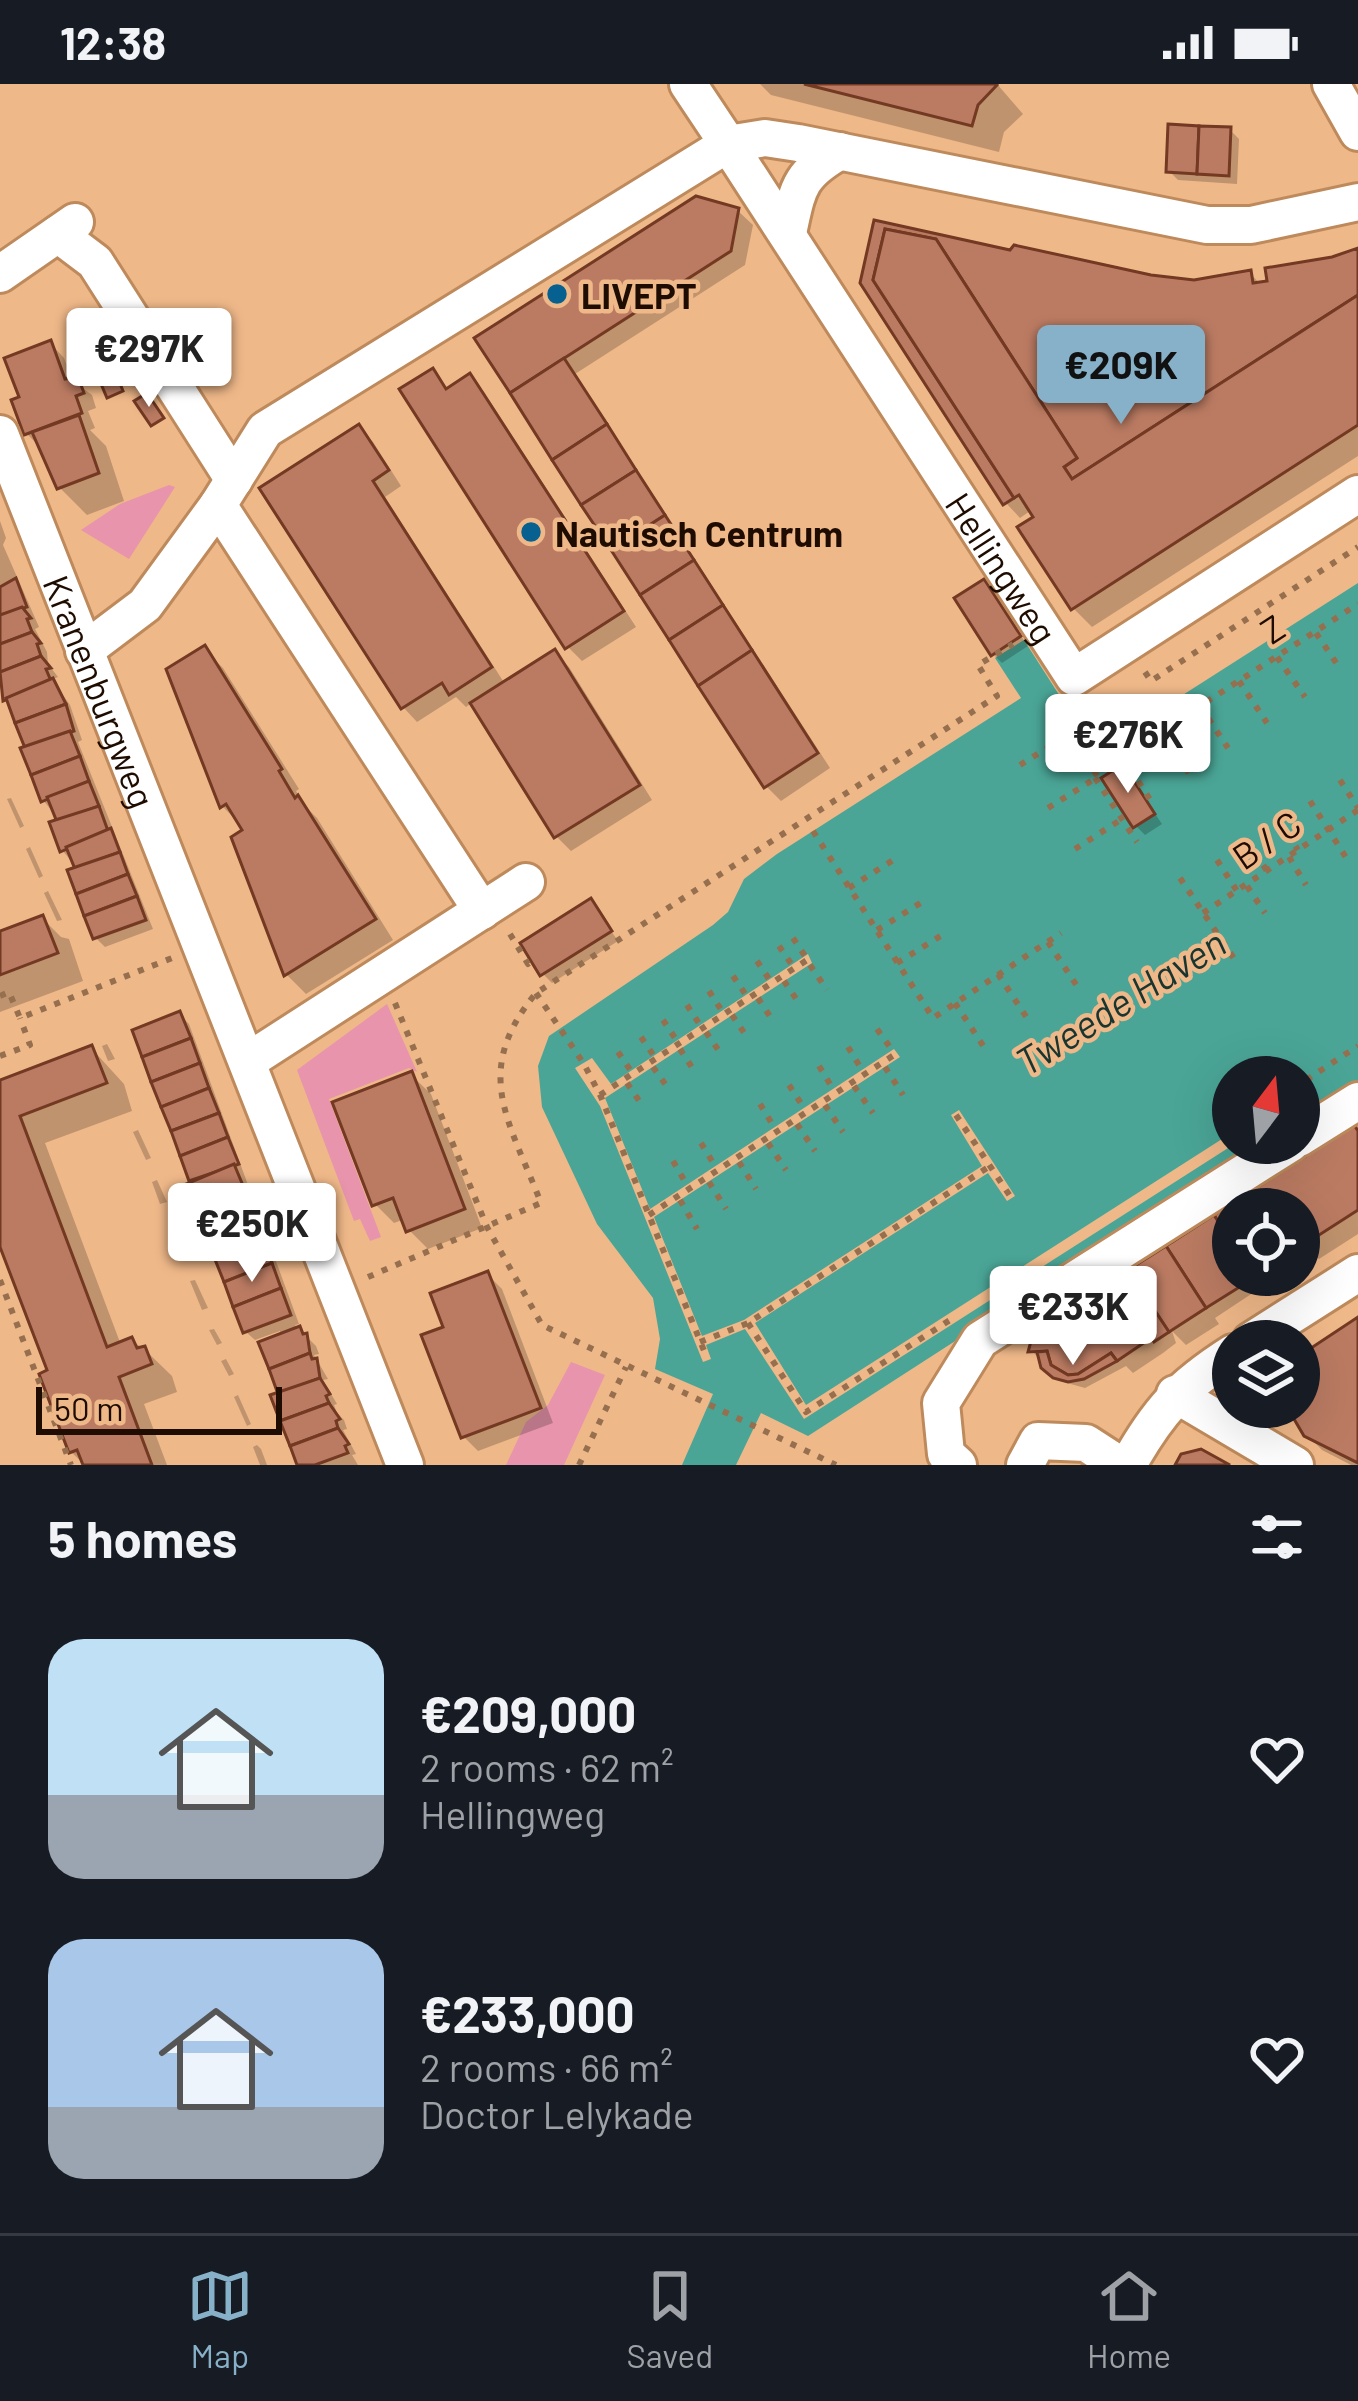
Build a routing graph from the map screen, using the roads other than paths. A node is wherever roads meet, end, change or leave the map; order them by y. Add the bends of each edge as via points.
1 (688, 84) edge
2 (1331, 84) edge
3 (1357, 129) edge
4 (728, 144) junction
5 (840, 151) junction
6 (1358, 202) edge
7 (788, 233) junction
8 (0, 274) edge
9 (0, 434) edge
10 (226, 492) junction
11 (1358, 494) edge
12 (84, 651) junction
13 (526, 882) dead end
14 (482, 910) junction
15 (248, 1061) junction
16 (1358, 1101) edge
17 (1320, 1125) edge
18 (1258, 1164) edge
19 (1358, 1273) edge
20 (1284, 1320) edge
21 (1212, 1368) edge
22 (1175, 1394) junction
23 (405, 1465) edge
24 (958, 1465) edge
25 (1025, 1465) edge
26 (1124, 1465) edge
27 (1295, 1465) edge

1 - 4 street, Hellingweg
2 - 3 street
4 - 5 street via 764,138
4 - 7 street, Hellingweg
4 - 10 street via 284,417 266,430
5 - 6 street via 1207,225 1251,225
5 - 7 street via 811,167
7 - 11 street, Hellingweg via 1074,677
8 - 10 street via 66,228 95,262
9 - 12 street, Kranenburgweg
10 - 12 street via 145,605
10 - 14 street
12 - 15 street, Kranenburgweg
13 - 14 street
14 - 15 street
15 - 23 street, Kranenburgweg
16 - 17 street
18 - 24 street via 980,1340 941,1403 946,1454
19 - 20 street
21 - 22 street
22 - 26 street
22 - 27 street
25 - 26 street via 1038,1441 1086,1443

